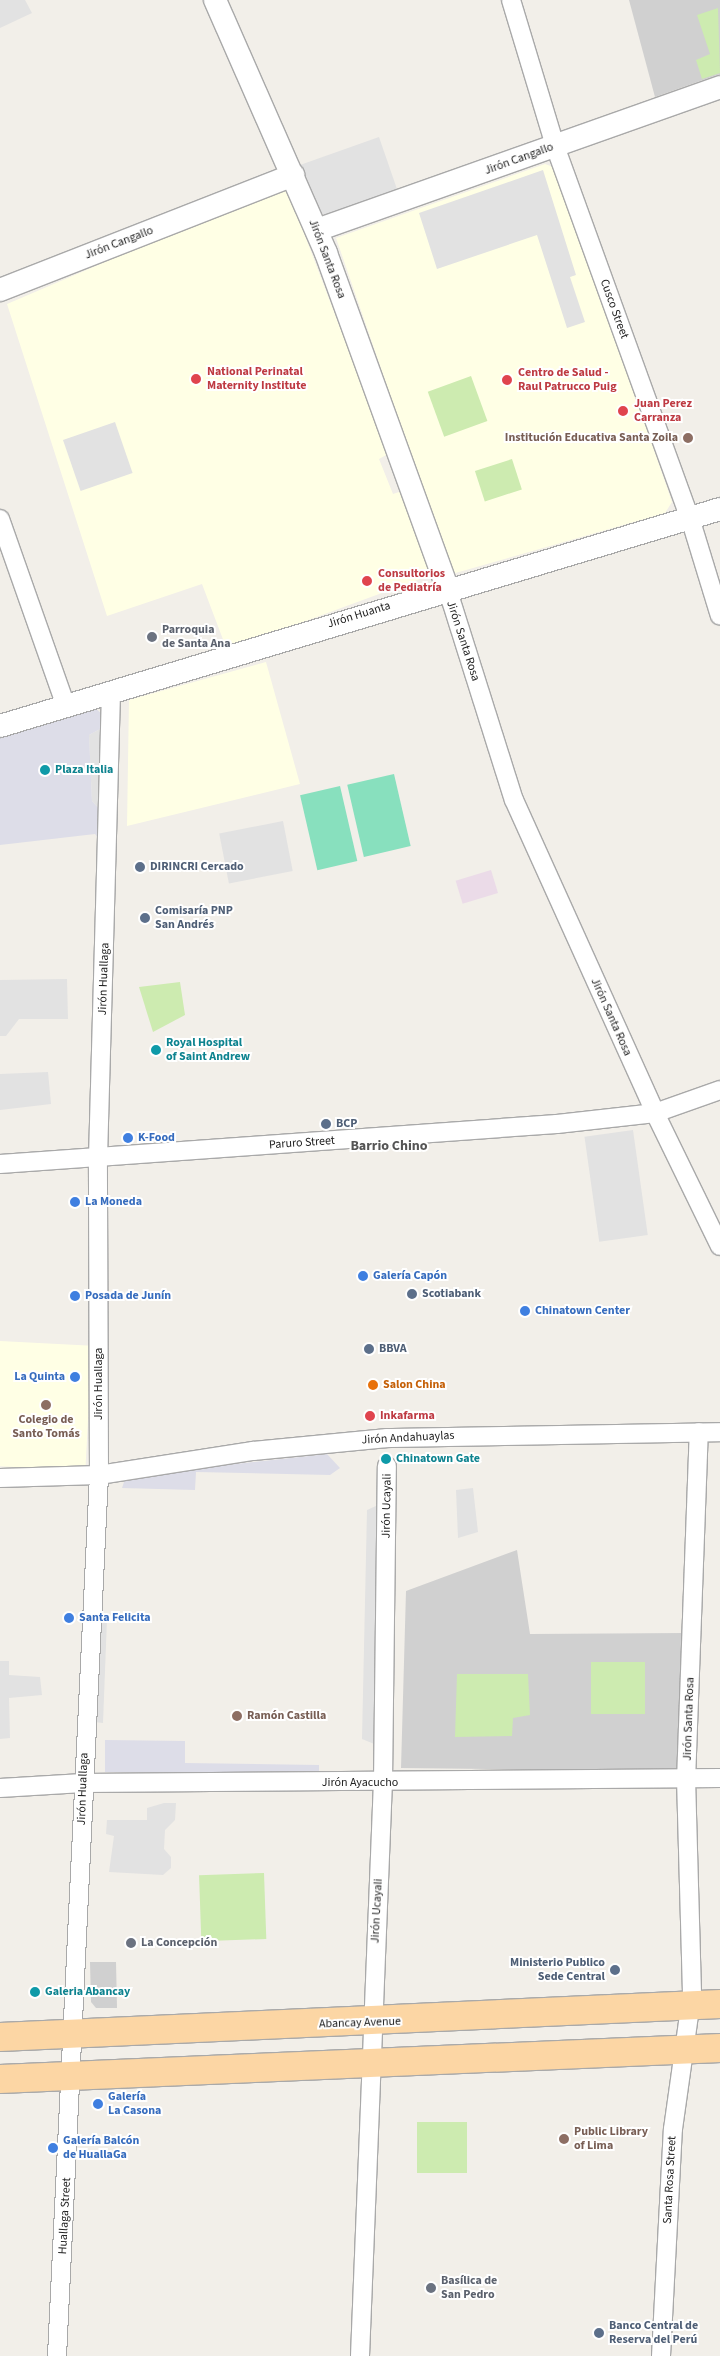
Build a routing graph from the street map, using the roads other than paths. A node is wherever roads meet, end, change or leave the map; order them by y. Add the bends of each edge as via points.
1 (214, 0) edge
2 (511, 0) edge
3 (720, 87) edge
4 (555, 146) junction
5 (293, 175) junction
6 (316, 230) junction
7 (0, 290) edge
8 (720, 509) edge
9 (690, 518) junction
10 (0, 519) edge
11 (446, 588) junction
12 (720, 616) edge
13 (112, 692) junction
14 (66, 706) junction
15 (0, 726) edge
16 (720, 1090) edge
17 (654, 1113) junction
18 (98, 1158) junction
19 (0, 1164) edge
20 (720, 1246) edge
21 (699, 1432) junction
22 (720, 1432) edge
23 (387, 1452) junction
24 (99, 1475) junction
25 (0, 1478) edge
26 (720, 1778) edge
27 (686, 1781) junction
28 (383, 1782) junction
29 (83, 1783) junction
30 (0, 1788) edge
31 (720, 2004) edge
32 (690, 2006) junction
33 (373, 2023) junction
34 (71, 2033) junction
35 (0, 2037) edge
36 (720, 2048) edge
37 (684, 2049) junction
38 (373, 2062) junction
39 (72, 2076) junction
40 (0, 2079) edge
41 (57, 2356) edge
42 (360, 2356) edge
43 (661, 2356) edge

1 - 5 street, Jirón Santa Rosa
2 - 4 street, Cusco Street
3 - 4 street, Jirón Cangallo
4 - 6 street, Jirón Cangallo
4 - 9 street, Cusco Street
5 - 6 street, Jirón Santa Rosa
5 - 7 street, Jirón Cangallo
6 - 11 street, Jirón Santa Rosa
8 - 9 street, Jirón Huanta
9 - 11 street, Jirón Huanta
9 - 12 street, Cusco Street
10 - 14 street
11 - 13 street, Jirón Huanta
11 - 17 street, Jirón Santa Rosa via 514,800
13 - 14 street, Jirón Huanta
13 - 18 street, Jirón Huallaga
14 - 15 street, Jirón Huanta
16 - 17 street, Paruro Street
17 - 18 street, Paruro Street
17 - 20 street, Jirón Santa Rosa
18 - 19 street, Paruro Street
18 - 24 street, Jirón Huallaga
21 - 22 street, Jirón Andahuaylas
21 - 23 street, Jirón Andahuaylas
21 - 27 street, Jirón Santa Rosa
23 - 24 street, Jirón Andahuaylas via 253,1451
23 - 28 street, Jirón Ucayali
24 - 25 street, Jirón Andahuaylas
24 - 29 street, Jirón Huallaga
26 - 27 street, Jirón Ayacucho
27 - 28 street, Jirón Ayacucho
27 - 32 street, Jirón Santa Rosa
28 - 29 street, Jirón Ayacucho
28 - 33 street, Jirón Ucayali
29 - 30 street, Jirón Ayacucho
29 - 34 street, Jirón Huallaga
31 - 32 main road, Abancay Avenue
32 - 33 main road, Abancay Avenue
32 - 37 street, Santa Rosa Street
33 - 34 main road, Abancay Avenue
33 - 38 street, Jirón Ucayali
34 - 35 main road, Abancay Avenue
34 - 39 street, Jirón Huallaga
36 - 37 main road
37 - 38 main road
37 - 43 street, Santa Rosa Street via 673,2129
38 - 39 main road
38 - 42 street, Jirón Ucayali
39 - 40 main road
39 - 41 street, Huallaga Street

